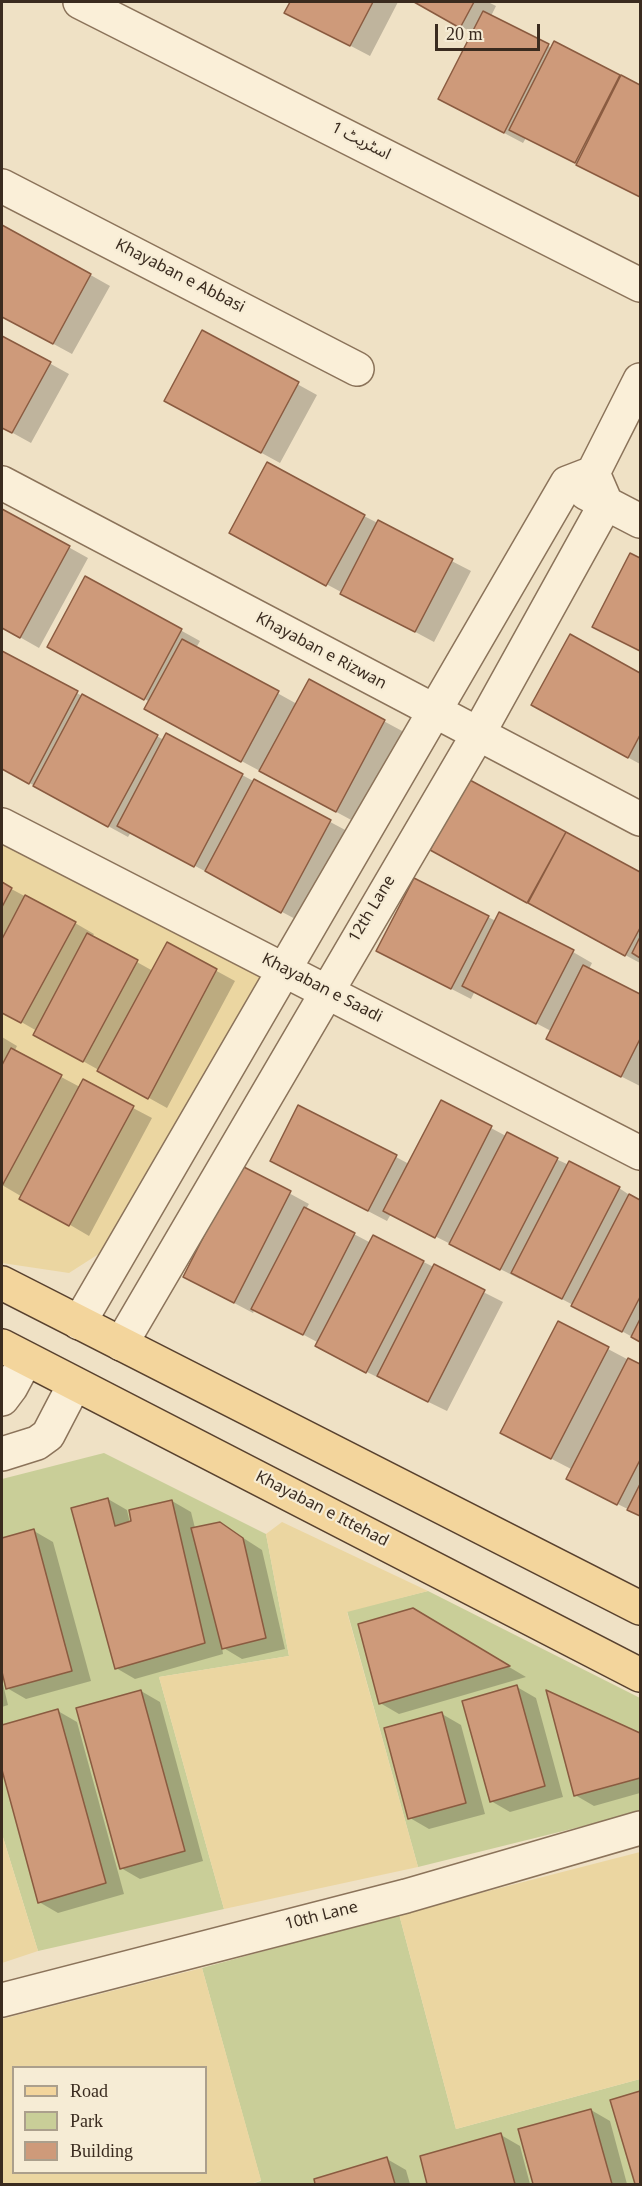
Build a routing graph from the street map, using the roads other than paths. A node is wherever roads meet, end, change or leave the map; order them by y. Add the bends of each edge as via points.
1 (80, 2) edge
2 (2, 186) edge
3 (640, 285) edge
4 (357, 369) dead end
5 (640, 380) edge
6 (585, 474) junction
7 (2, 483) edge
8 (606, 503) junction
9 (640, 521) edge
10 (435, 714) junction
11 (477, 736) junction
12 (640, 819) edge
13 (2, 825) edge
14 (282, 971) junction
15 (325, 993) junction
16 (640, 1153) edge
17 (2, 1282) edge
18 (79, 1323) junction
19 (121, 1344) junction
20 (14, 1352) edge
21 (75, 1385) junction
22 (2, 1399) edge
23 (2, 1454) edge
24 (640, 1608) edge
25 (640, 1675) edge
26 (640, 1828) edge
27 (2, 2000) edge

1 - 3 street, اسٹریٹ 1
2 - 4 street, Khayaban e Abbasi
5 - 6 street
6 - 8 street
6 - 10 street
7 - 10 street, Khayaban e Rizwan
8 - 9 street
8 - 11 street, 12th Lane
10 - 11 street, Khayaban e Rizwan
10 - 14 street
11 - 12 street, Khayaban e Rizwan
11 - 15 street, 12th Lane
13 - 14 street, Khayaban e Saadi
14 - 15 street, Khayaban e Saadi
14 - 18 street
15 - 16 street, Khayaban e Saadi
15 - 19 street, 12th Lane
17 - 18 main road
18 - 19 main road
19 - 24 main road
20 - 21 main road, Khayaban e Ittehad
20 - 22 street via 11,1387
21 - 23 street via 48,1435 37,1443
21 - 25 main road, Khayaban e Ittehad
26 - 27 street, 10th Lane via 406,1896

